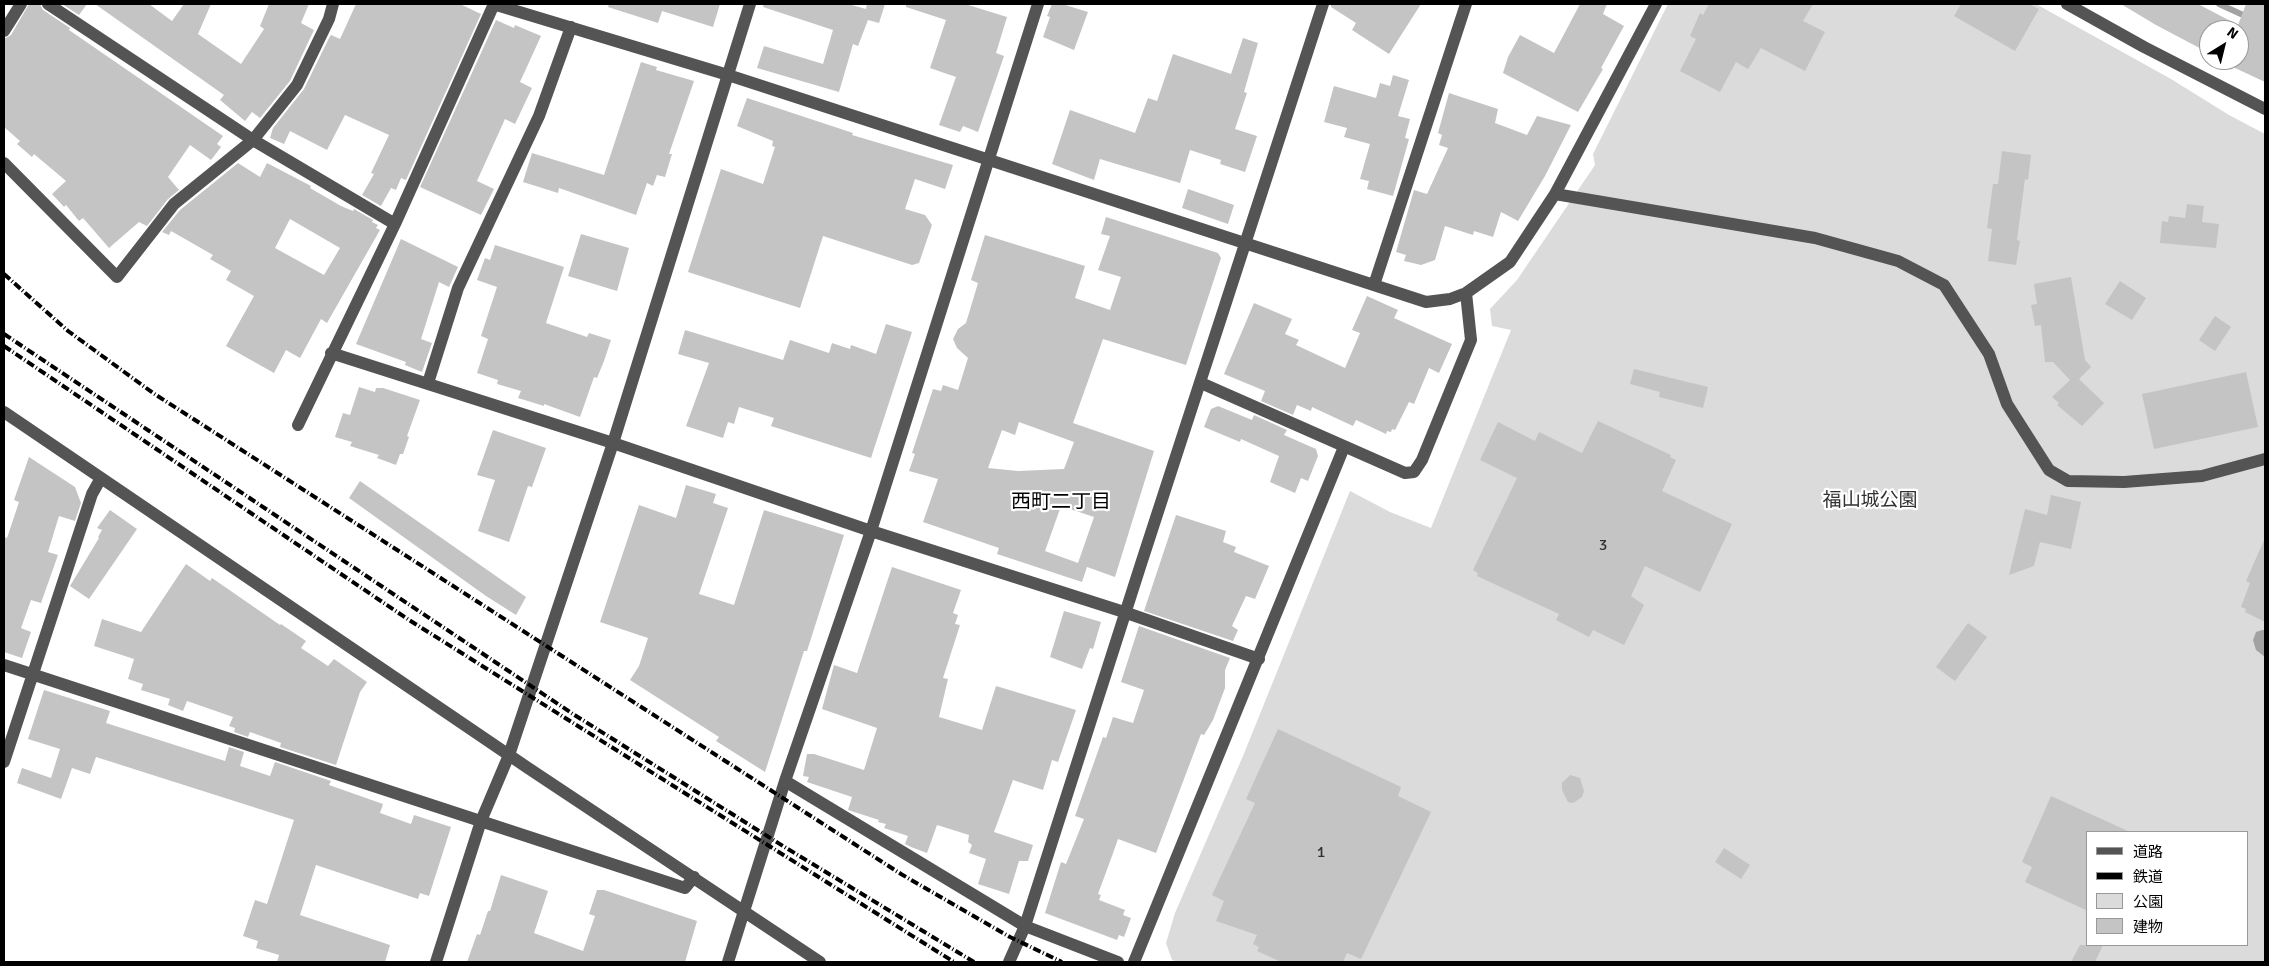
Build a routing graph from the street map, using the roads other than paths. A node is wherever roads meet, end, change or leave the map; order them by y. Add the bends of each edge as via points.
1 (21, 4) edge
2 (48, 4) edge
3 (333, 4) edge
4 (494, 4) edge
5 (750, 4) edge
6 (1038, 4) edge
7 (1323, 4) edge
8 (1466, 4) edge
9 (1656, 4) edge
10 (2067, 4) edge
11 (571, 27) junction
12 (4, 31) edge
13 (728, 75) junction
14 (2265, 109) edge
15 (253, 140) junction
16 (988, 160) junction
17 (4, 163) edge
18 (1555, 194) junction
19 (395, 224) junction
20 (1246, 243) junction
21 (1374, 285) junction
22 (1466, 293) junction
23 (332, 353) junction
24 (428, 383) junction
25 (1200, 383) junction
26 (4, 412) edge
27 (298, 425) dead end
28 (613, 443) junction
29 (1344, 447) junction
30 (2265, 459) edge
31 (101, 478) junction
32 (871, 531) junction
33 (1124, 612) junction
34 (1259, 659) junction
35 (4, 666) edge
36 (33, 674) junction
37 (509, 755) junction
38 (4, 762) edge
39 (785, 781) junction
40 (481, 821) junction
41 (694, 878) junction
42 (744, 911) junction
43 (1025, 926) junction
44 (436, 962) edge
45 (728, 962) edge
46 (820, 962) edge
47 (1008, 962) edge
48 (1118, 962) edge
49 (1134, 962) edge

1 - 12 street
2 - 15 street
3 - 15 street via 329,19 297,84
4 - 11 street
4 - 19 street
5 - 13 street
6 - 16 street
7 - 20 street
8 - 21 street
9 - 18 street
10 - 14 street
11 - 13 street
11 - 24 street via 540,116 458,288
13 - 16 street
13 - 28 street
15 - 17 street via 174,204 117,277
15 - 19 street
16 - 20 street
16 - 32 street
18 - 22 street via 1510,262
18 - 30 street via 1815,238 1898,261 1944,286 1989,354 2007,404 2049,470 2068,481 2124,482 2202,476
19 - 23 street
20 - 21 street
20 - 25 street
21 - 22 street via 1426,302
22 - 29 street via 1471,340 1422,460 1414,472 1405,473
23 - 24 street
23 - 27 street
24 - 28 street
25 - 29 street
25 - 33 street
26 - 31 street
28 - 32 street
28 - 37 street
29 - 34 street
31 - 36 street via 92,494
31 - 37 street
32 - 33 street
32 - 39 street
33 - 34 street
33 - 43 street
34 - 49 street
35 - 36 street
36 - 38 street
36 - 40 street
37 - 40 street
37 - 41 street
39 - 42 street
39 - 43 street
40 - 41 street via 685,888
40 - 44 street
41 - 42 street
42 - 45 street
42 - 46 street
43 - 47 street
43 - 48 street

